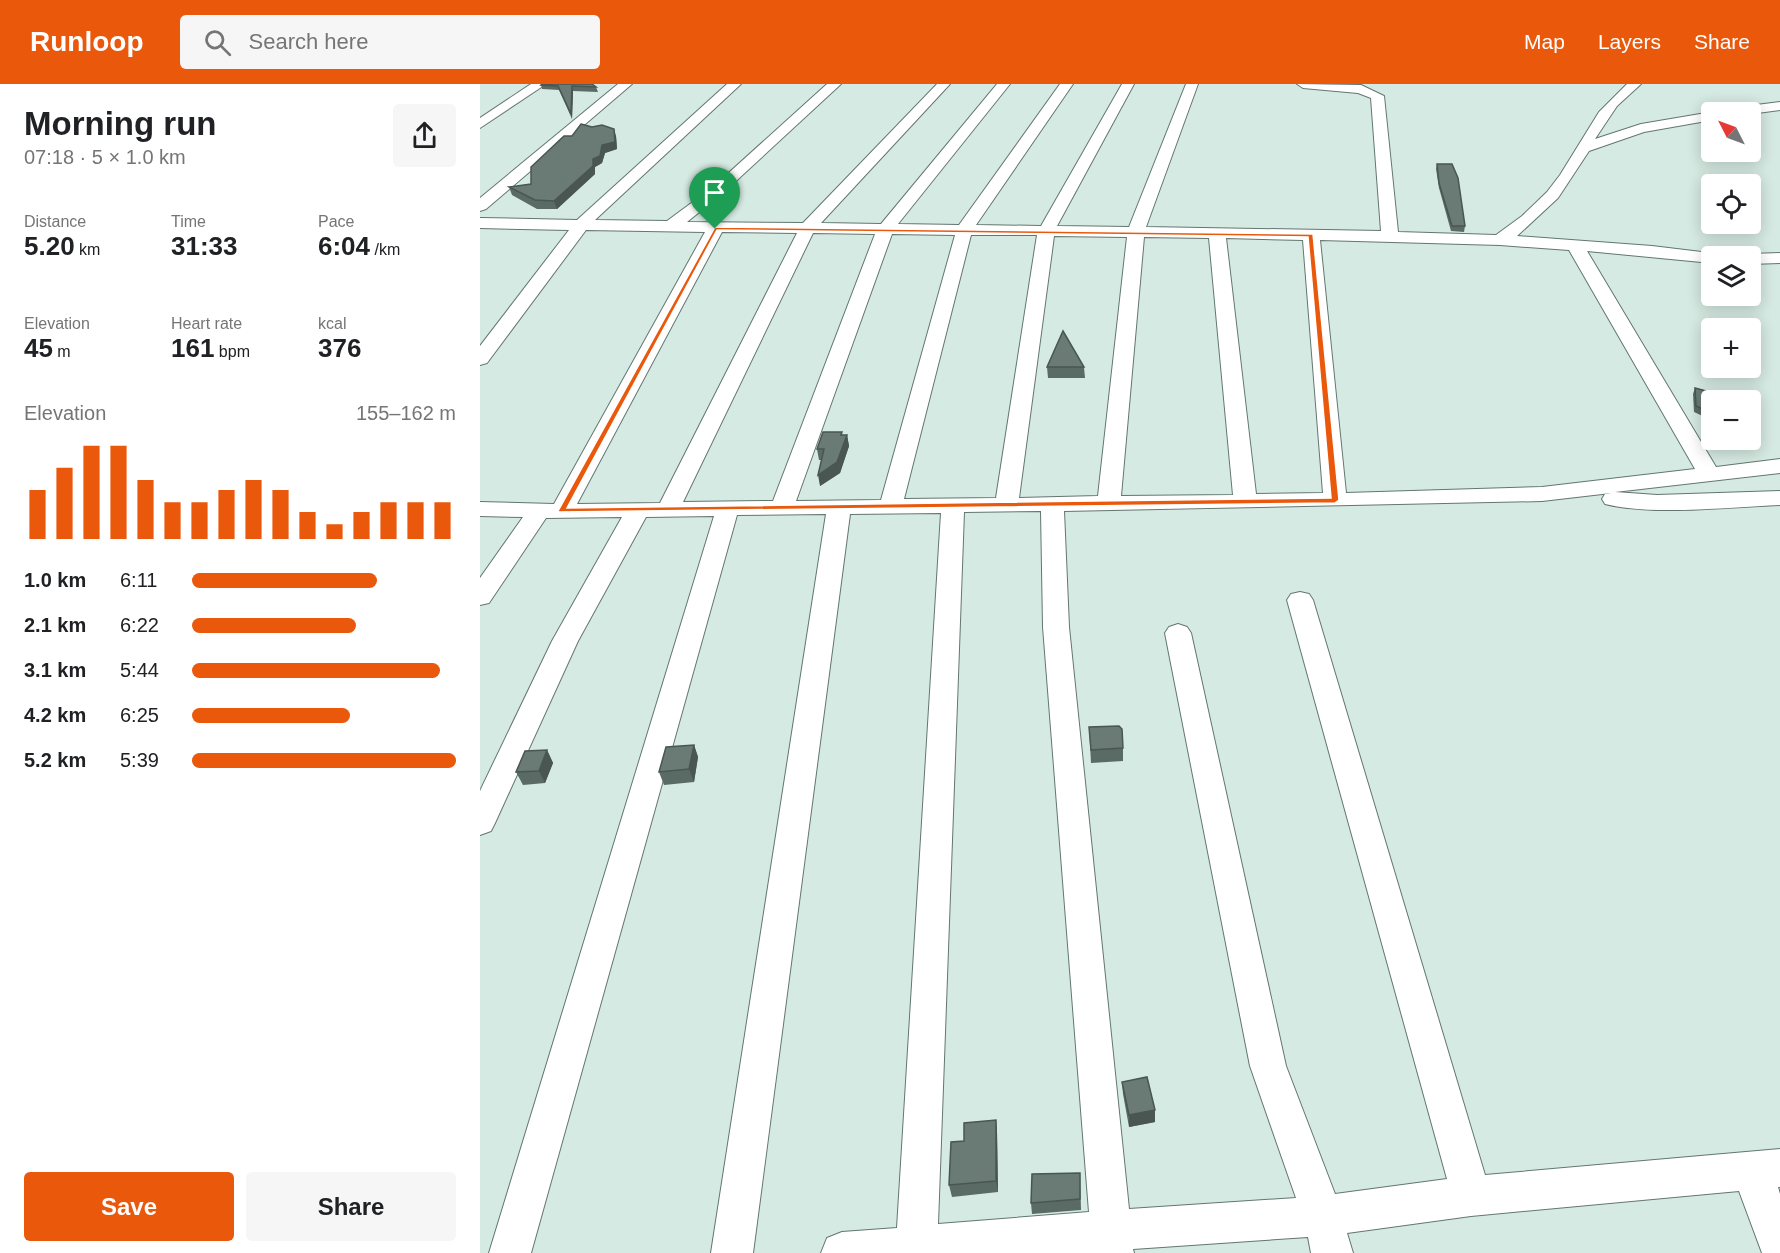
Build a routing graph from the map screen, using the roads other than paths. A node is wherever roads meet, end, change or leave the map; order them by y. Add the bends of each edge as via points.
1 (540, 84) edge
2 (626, 84) edge
3 (735, 84) edge
4 (835, 84) edge
5 (944, 84) edge
6 (1004, 84) edge
7 (1067, 84) edge
8 (1128, 84) edge
9 (1192, 84) edge
10 (1303, 84) edge
11 (1635, 84) edge
12 (1780, 106) edge
13 (1761, 108) edge
14 (1701, 118) edge
15 (480, 124) edge
16 (1581, 149) junction
17 (480, 206) edge
18 (480, 223) edge
19 (581, 225) junction
20 (670, 227) junction
21 (715, 229) junction
22 (807, 229) junction
23 (885, 230) junction
24 (964, 230) junction
25 (1046, 231) junction
26 (1136, 231) junction
27 (1216, 233) junction
28 (1311, 235) junction
29 (1390, 236) junction
30 (1500, 240) junction
31 (1575, 246) junction
32 (1701, 257) edge
33 (1780, 258) edge
34 (1761, 259) edge
35 (480, 359) edge
36 (1780, 466) edge
37 (1710, 475) junction
38 (1542, 494) junction
39 (1780, 498) edge
40 (1335, 500) junction
41 (1245, 501) junction
42 (1109, 503) junction
43 (1052, 504) junction
44 (953, 505) junction
45 (1006, 505) junction
46 (891, 506) junction
47 (839, 507) junction
48 (728, 508) junction
49 (782, 508) junction
50 (480, 509) edge
51 (668, 509) junction
52 (550, 510) junction
53 (638, 510) junction
54 (480, 597) edge
55 (1300, 600) dead end
56 (1178, 633) dead end
57 (480, 823) edge
58 (1766, 1170) edge
59 (1472, 1196) junction
60 (1328, 1234) edge
61 (1112, 1241) edge
62 (1780, 1248) edge
63 (917, 1250) edge
64 (510, 1253) edge
65 (732, 1253) edge
66 (842, 1253) edge

1 - 15 street
2 - 17 street
3 - 19 street
4 - 20 street via 718,190
5 - 22 street
6 - 23 street
7 - 24 street
8 - 25 street
9 - 26 street
10 - 29 street via 1361,89 1377,96
11 - 16 street via 1603,112
12 - 13 street
14 - 16 street via 1641,128
16 - 30 street via 1566,177 1529,222
18 - 19 street
19 - 20 street
19 - 35 street
20 - 21 street
21 - 22 street
21 - 52 street
22 - 23 street
22 - 51 street
23 - 24 street
23 - 49 street
24 - 25 street
24 - 46 street
25 - 26 street
25 - 45 street
26 - 27 street
26 - 42 street
27 - 28 street
27 - 41 street
28 - 29 street
28 - 40 street
29 - 30 street
30 - 31 street
31 - 32 street
31 - 37 street
33 - 34 street
36 - 37 street
37 - 38 street
38 - 39 street via 1657,502
38 - 40 street
40 - 41 street
41 - 42 street
42 - 43 street
43 - 45 street
43 - 61 street via 1056,627
44 - 45 street
44 - 46 street
44 - 63 street
46 - 47 street
47 - 49 street
47 - 65 street
48 - 49 street
48 - 51 street
48 - 64 street
50 - 52 street
51 - 53 street
52 - 53 street
52 - 54 street
53 - 57 street via 565,641
55 - 59 street
56 - 60 street via 1268,1066
58 - 59 street
58 - 62 street
59 - 60 street
60 - 61 street
61 - 63 street
63 - 66 street

